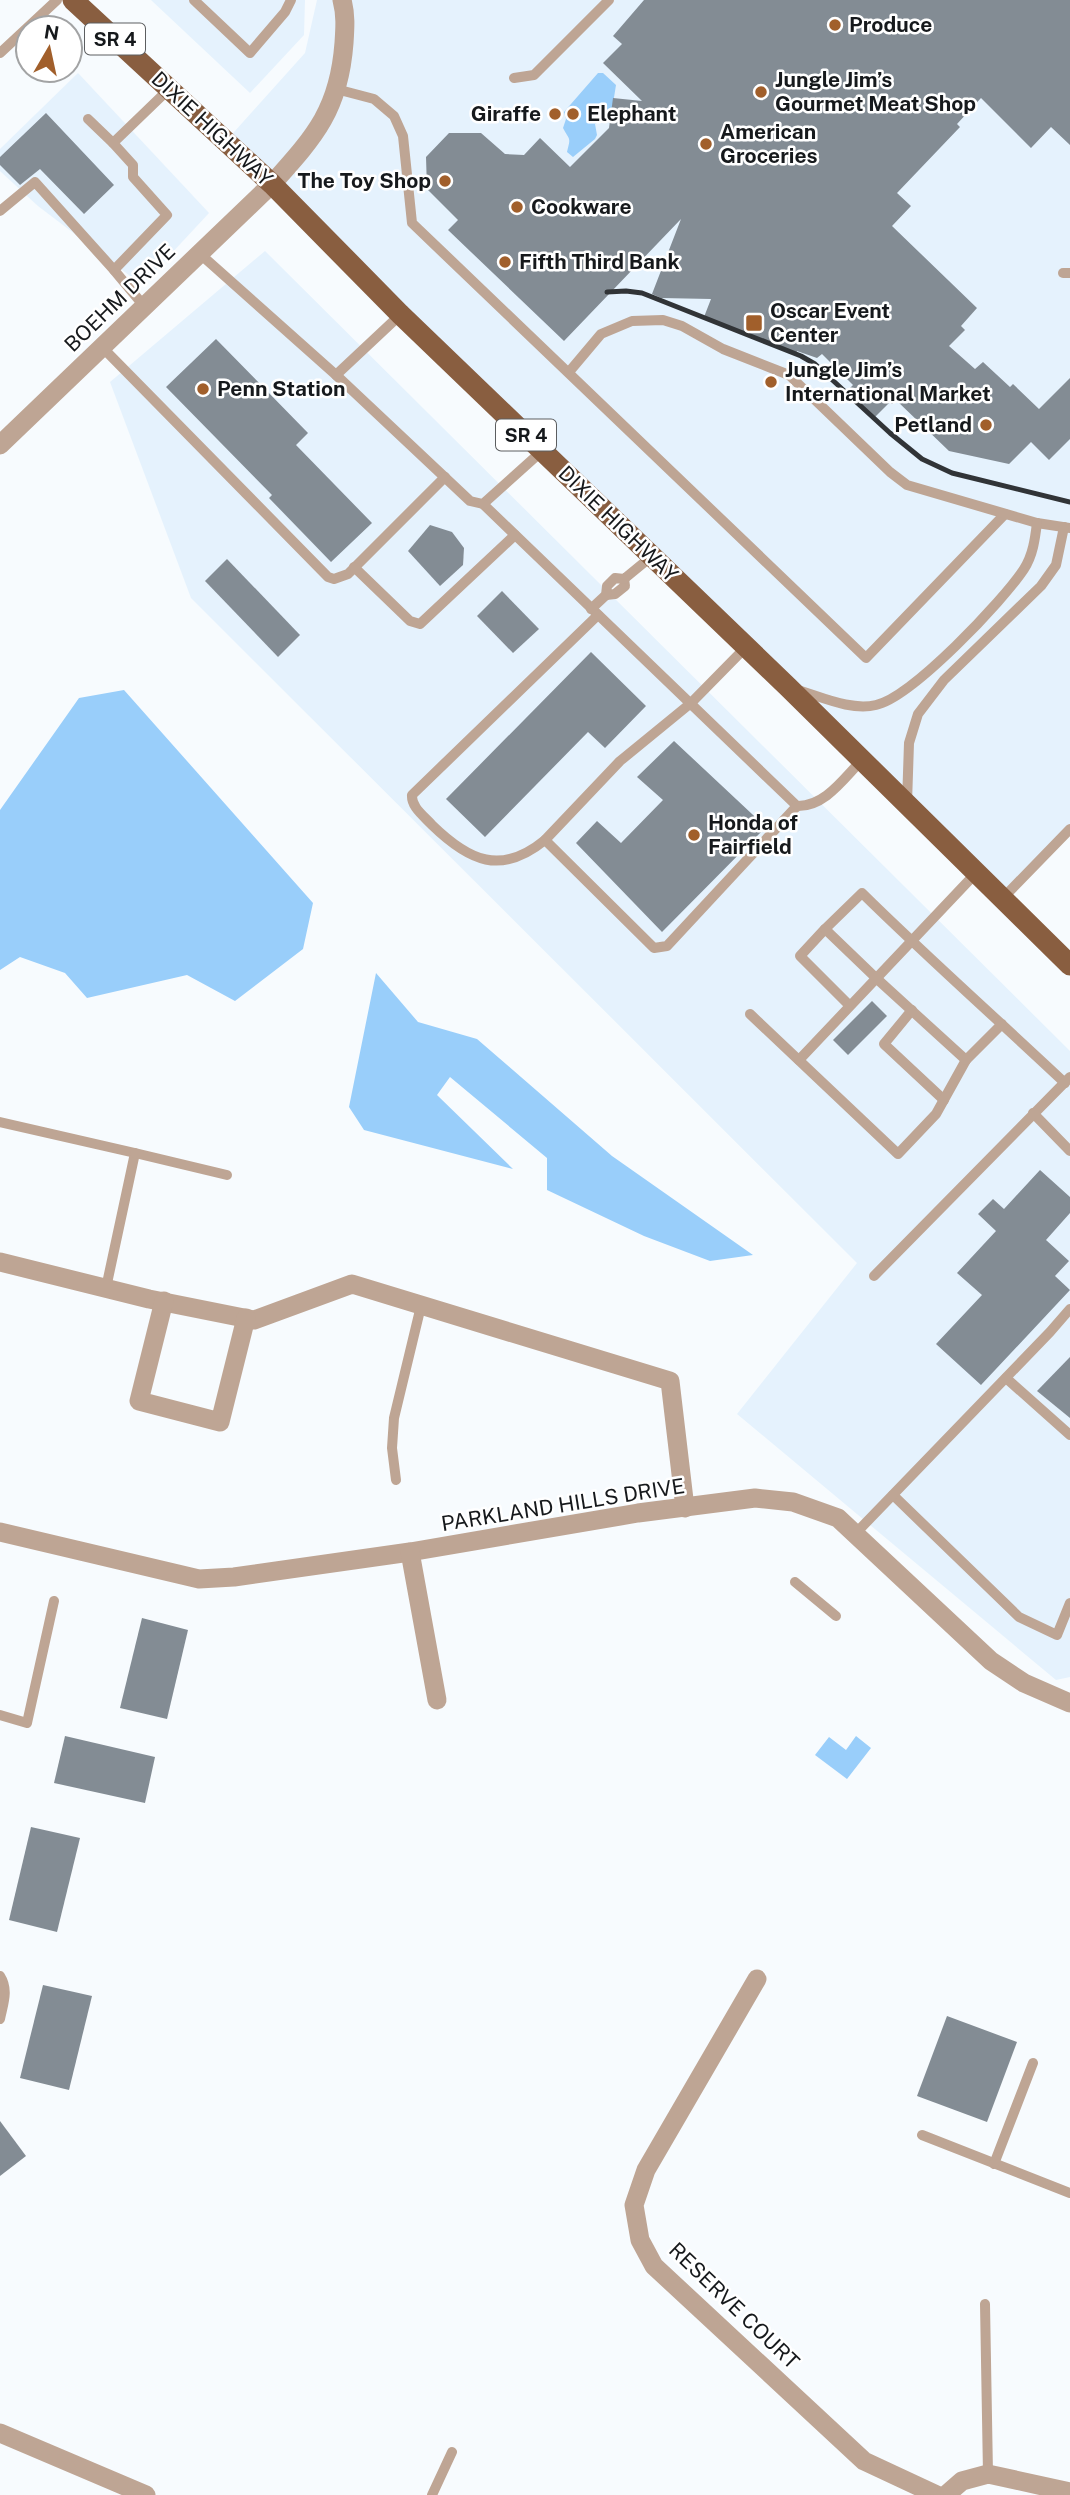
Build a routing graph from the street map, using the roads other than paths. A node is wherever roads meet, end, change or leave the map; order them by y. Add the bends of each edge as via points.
1 (194, 0) edge
2 (291, 0) edge
3 (342, 0) edge
4 (609, 0) edge
5 (70, 1) edge
6 (0, 52) edge
7 (514, 78) dead end
8 (169, 89) junction
9 (336, 89) junction
10 (88, 119) dead end
11 (113, 143) junction
12 (272, 184) junction
13 (0, 211) edge
14 (200, 253) junction
15 (114, 270) junction
16 (144, 306) junction
17 (400, 314) junction
18 (102, 347) junction
19 (569, 372) junction
20 (336, 375) junction
21 (0, 445) edge
22 (542, 450) junction
23 (445, 477) junction
24 (483, 504) junction
25 (1005, 514) junction
26 (1037, 523) junction
27 (1067, 528) edge
28 (514, 535) junction
29 (652, 556) junction
30 (354, 567) junction
31 (595, 612) junction
32 (746, 647) junction
33 (788, 687) junction
34 (691, 704) junction
35 (862, 760) junction
36 (907, 803) junction
37 (797, 806) junction
38 (1070, 829) edge
39 (545, 840) junction
40 (977, 872) junction
41 (1003, 898) junction
42 (825, 929) junction
43 (911, 941) junction
44 (1070, 965) edge
45 (876, 978) junction
46 (849, 1005) junction
47 (912, 1010) junction
48 (750, 1014) dead end
49 (1002, 1024) junction
50 (799, 1060) junction
51 (966, 1060) junction
52 (1068, 1080) edge
53 (943, 1100) junction
54 (1033, 1114) junction
55 (0, 1122) edge
56 (1070, 1152) edge
57 (135, 1153) junction
58 (227, 1175) dead end
59 (0, 1262) edge
60 (874, 1276) dead end
61 (106, 1288) junction
62 (164, 1301) junction
63 (421, 1306) junction
64 (1070, 1309) edge
65 (246, 1318) junction
66 (1006, 1378) junction
67 (1070, 1434) edge
68 (396, 1480) dead end
69 (893, 1495) junction
70 (685, 1508) junction
71 (0, 1532) edge
72 (855, 1534) junction
73 (410, 1552) junction
74 (795, 1582) dead end
75 (54, 1601) dead end
76 (1070, 1603) edge
77 (836, 1616) dead end
78 (437, 1700) dead end
79 (1070, 1703) edge
80 (0, 1715) edge
81 (0, 1976) edge
82 (757, 1979) dead end
83 (0, 2020) edge
84 (1033, 2063) dead end
85 (922, 2135) dead end
86 (994, 2164) junction
87 (1070, 2193) edge
88 (985, 2304) dead end
89 (0, 2433) edge
90 (452, 2452) dead end
91 (988, 2474) junction
92 (1070, 2492) edge
93 (146, 2495) edge
94 (432, 2495) edge
95 (937, 2495) edge
96 (946, 2495) edge

1 - 2 lane via 250,53
3 - 9 street, BOEHM DRIVE via 346,14
4 - 7 lane via 534,75
5 - 6 lane
5 - 8 main road, DIXIE HIGHWAY / SR 4
8 - 11 lane
8 - 12 main road, DIXIE HIGHWAY / SR 4
9 - 12 street, BOEHM DRIVE via 312,138
9 - 19 lane via 374,99 394,117 403,136 412,223
10 - 11 lane
11 - 15 lane via 132,165 133,177 167,215
12 - 14 street, BOEHM DRIVE
12 - 17 main road, DIXIE HIGHWAY / SR 4
13 - 15 lane via 35,182
14 - 16 street, BOEHM DRIVE
14 - 20 lane
15 - 16 lane
16 - 18 street, BOEHM DRIVE
17 - 20 lane
17 - 22 main road, DIXIE HIGHWAY / SR 4
18 - 21 street, BOEHM DRIVE
18 - 30 lane via 328,578 348,574
19 - 25 lane via 601,334 617,326 632,321 673,323 789,375 907,485
19 - 25 lane via 866,657
20 - 23 lane
22 - 24 lane
22 - 29 main road, DIXIE HIGHWAY / SR 4
23 - 24 lane via 470,501
23 - 30 lane
24 - 28 lane
25 - 26 lane
26 - 27 lane
26 - 33 lane via 1033,550 1002,598 922,678 896,697 876,705 850,706
27 - 36 lane via 1056,565 1041,586 944,680 918,714 909,743
28 - 30 lane via 421,624 410,621
28 - 31 lane
29 - 31 lane via 624,579 607,586
29 - 32 main road, DIXIE HIGHWAY / SR 4
31 - 34 lane
31 - 39 lane via 412,795 411,802 454,846 487,862 512,859
32 - 33 main road, DIXIE HIGHWAY / SR 4
32 - 34 lane
33 - 35 main road, DIXIE HIGHWAY / SR 4
34 - 37 lane
34 - 39 lane via 620,761
35 - 36 main road, DIXIE HIGHWAY / SR 4
35 - 37 lane via 824,798
36 - 40 main road, DIXIE HIGHWAY / SR 4
37 - 39 lane via 667,946 654,948
38 - 41 lane
40 - 41 main road, DIXIE HIGHWAY / SR 4
40 - 43 lane
41 - 44 main road, DIXIE HIGHWAY / SR 4
42 - 43 lane via 862,893
42 - 45 lane
42 - 46 lane via 800,956
43 - 45 lane
43 - 49 lane
45 - 46 lane
45 - 47 lane
46 - 50 lane
47 - 51 lane
47 - 53 lane via 884,1044
48 - 50 lane
49 - 51 lane
49 - 52 lane
50 - 53 lane via 898,1154 936,1114
51 - 53 lane
52 - 54 lane
54 - 56 lane
54 - 60 lane
55 - 57 lane
57 - 58 lane
57 - 61 lane
59 - 61 street
61 - 62 street
62 - 65 street
62 - 65 street via 139,1401 220,1422
63 - 65 street via 352,1284 254,1320
63 - 68 lane via 394,1418
63 - 70 street via 670,1381
64 - 66 lane
66 - 67 lane
66 - 69 lane
69 - 72 lane
69 - 76 lane via 1019,1617 1057,1635
70 - 72 street, PARKLAND HILLS DRIVE via 755,1498 793,1503 838,1518
70 - 73 street, PARKLAND HILLS DRIVE
71 - 73 street, PARKLAND HILLS DRIVE via 199,1579
72 - 79 street, PARKLAND HILLS DRIVE via 990,1661 1024,1683
73 - 78 street
74 - 77 lane
75 - 80 lane via 27,1723
81 - 83 lane via 5,1984
82 - 95 street, RESERVE COURT via 646,2170 634,2205 640,2240 654,2266 864,2461
84 - 86 lane
85 - 86 lane
86 - 87 lane
88 - 91 lane
89 - 93 street
90 - 94 lane
91 - 92 street
91 - 96 street via 962,2481

